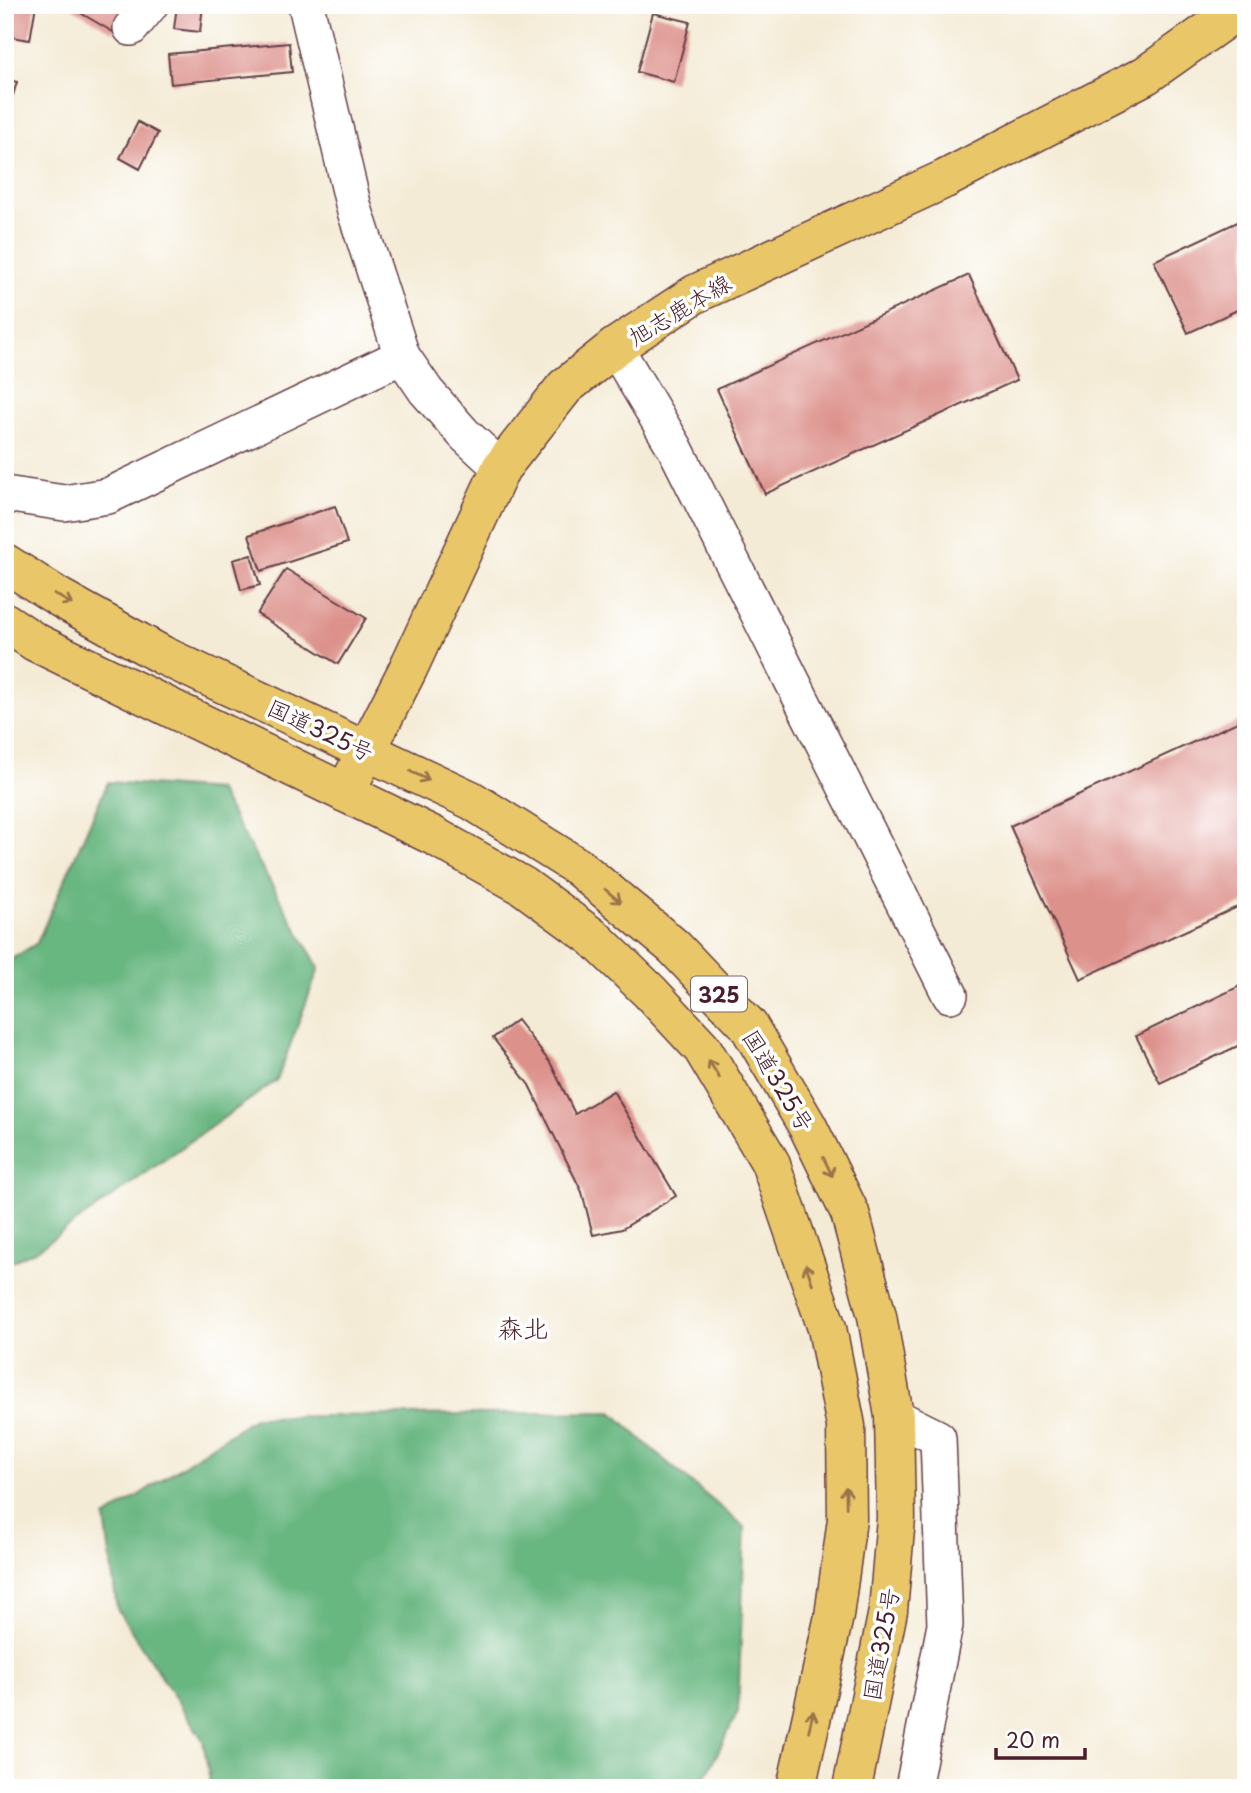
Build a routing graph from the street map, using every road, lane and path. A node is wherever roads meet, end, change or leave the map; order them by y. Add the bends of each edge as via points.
1 (306, 5) edge
2 (1245, 5) edge
3 (615, 347) junction
4 (402, 356) junction
5 (501, 468) junction
6 (5, 494) edge
7 (5, 563) edge
8 (5, 622) edge
9 (367, 750) junction
10 (345, 793) junction
11 (950, 995) dead end
12 (894, 1416) junction
13 (796, 1788) edge
14 (852, 1788) edge
15 (913, 1788) edge

1 - 4 street via 354,208
2 - 3 main road, 旭志鹿本線 via 1146,75 945,179 695,294
3 - 5 main road, 旭志鹿本線 via 565,387
3 - 11 street via 675,448
4 - 5 street via 434,400
4 - 6 street via 108,496 64,503
5 - 9 main road, 旭志鹿本線
7 -> 9 main road, 国道325号 / 325 via 162,655
8 - 10 main road, 国道325号 / 325 via 47,648
9 - 10 main road, 旭志鹿本線
9 -> 12 main road, 国道325号 / 325 via 471,800 578,867 674,947 748,1025 808,1127 850,1213 877,1316
13 -> 10 main road, 国道325号 / 325 via 834,1616 847,1519 846,1426 828,1328 770,1162 702,1048 594,938 523,886
12 - 14 main road, 国道325号 / 325 via 896,1518 888,1611
12 - 15 street via 938,1438 946,1625

